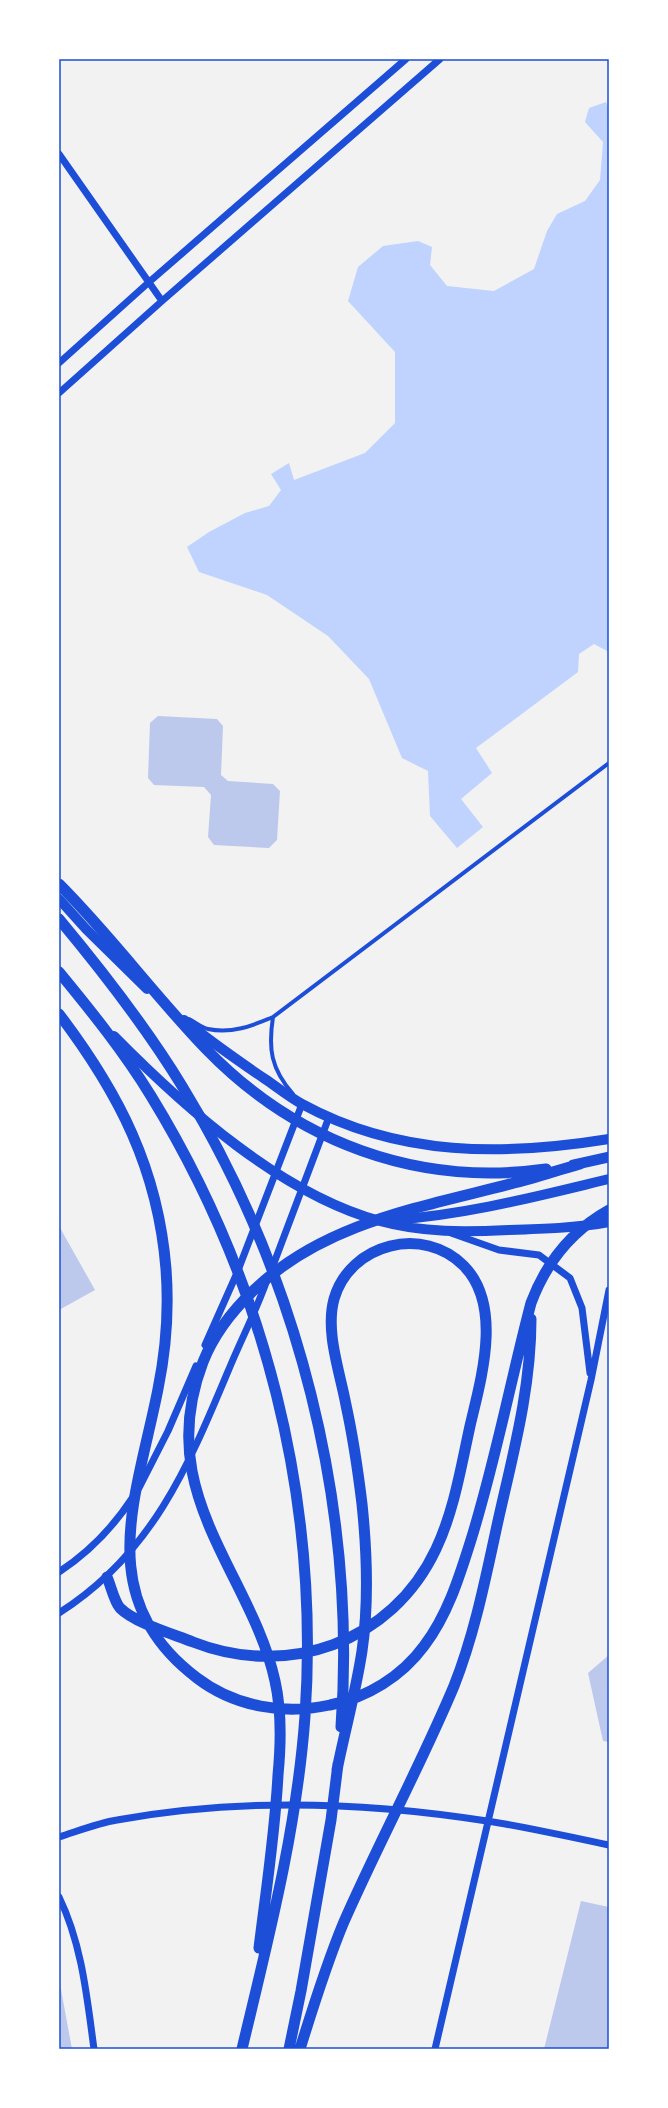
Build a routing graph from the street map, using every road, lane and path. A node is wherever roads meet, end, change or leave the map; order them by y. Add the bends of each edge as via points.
1 (406, 59) edge
2 (440, 59) edge
3 (59, 154) edge
4 (148, 283) junction
5 (162, 301) junction
6 (59, 363) edge
7 (59, 393) edge
8 (609, 764) edge
9 (59, 884) edge
10 (59, 899) edge
11 (59, 920) edge
12 (59, 972) edge
13 (59, 978) edge
14 (145, 987) junction
15 (59, 1014) edge
16 (273, 1017) junction
17 (302, 1104) junction
18 (329, 1117) junction
19 (609, 1138) edge
20 (609, 1157) edge
21 (580, 1164) junction
22 (276, 1173) junction
23 (609, 1180) edge
24 (301, 1188) junction
25 (609, 1210) edge
26 (380, 1221) junction
27 (609, 1222) edge
28 (447, 1232) junction
29 (609, 1290) edge
30 (531, 1303) junction
31 (591, 1380) junction
32 (59, 1572) edge
33 (107, 1577) junction
34 (59, 1613) edge
35 (337, 1770) junction
36 (488, 1821) junction
37 (59, 1837) edge
38 (609, 1845) edge
39 (59, 1896) edge
40 (252, 2006) junction
41 (94, 2049) edge
42 (242, 2049) edge
43 (289, 2049) edge
44 (300, 2049) edge
45 (435, 2049) edge

1 - 4 street
2 - 5 street
3 - 4 street
4 - 5 street
4 - 6 street
5 - 7 street
8 - 16 street
9 - 21 highway via 156,994 226,1068 270,1103 314,1129 378,1156 437,1170 500,1173
10 - 14 main road
11 - 35 highway via 126,1002 186,1093 218,1150 249,1215 272,1269 288,1317 316,1415 335,1530 343,1668
12 - 40 highway via 92,1012 151,1096 206,1198 241,1278 258,1326 272,1375 293,1473 300,1521 307,1619 305,1717 290,1830
13 - 22 main road via 136,1058 192,1110
14 - 16 street via 207,1029 229,1030 250,1027
14 - 17 main road via 222,1049
15 - 30 highway via 98,1069 122,1109 144,1162 159,1217 166,1272 166,1326 159,1386 135,1487 129,1553 135,1591 150,1626 173,1658 202,1682 256,1706 297,1710 318,1708 338,1704 376,1688 423,1648 444,1613 476,1525
16 - 17 street via 270,1051 274,1063 283,1081
17 - 18 main road
17 - 22 street
18 - 19 main road via 402,1140 469,1150 530,1149
18 - 24 street
20 - 21 highway
21 - 40 highway via 387,1216 320,1243 283,1265 242,1301 215,1337 200,1372 192,1402 189,1429 192,1470 197,1490 217,1540 259,1628 274,1674 280,1708 277,1803
22 - 24 main road
22 - 32 street via 234,1280 145,1479 124,1510 96,1542
23 - 26 main road via 459,1212
24 - 26 main road via 347,1210
24 - 33 street via 265,1286 197,1446 170,1496 140,1542
25 - 30 highway via 582,1227 556,1254
26 - 28 main road
27 - 28 main road via 549,1229
28 - 31 street via 499,1250 539,1255 570,1278 582,1308
29 - 31 street
30 - 44 highway via 531,1351 524,1409 468,1647 443,1710 343,1925 316,1996
31 - 36 street
33 - 34 street
33 - 35 highway via 119,1606 135,1618 196,1643 225,1653 248,1657 306,1653 343,1641 361,1632 366,1629 377,1622 392,1609 406,1596 429,1564 444,1529 475,1405 486,1328 484,1300 464,1265 453,1256 428,1245 414,1243 387,1246 353,1266 338,1288 334,1300 332,1326 353,1440 362,1504 365,1554 365,1623 364,1630 363,1638 362,1652
35 - 43 highway via 302,1991
36 - 37 street via 364,1807 199,1809 116,1820
36 - 38 street
36 - 45 street
39 - 41 street via 66,1910 84,1975
40 - 42 highway

